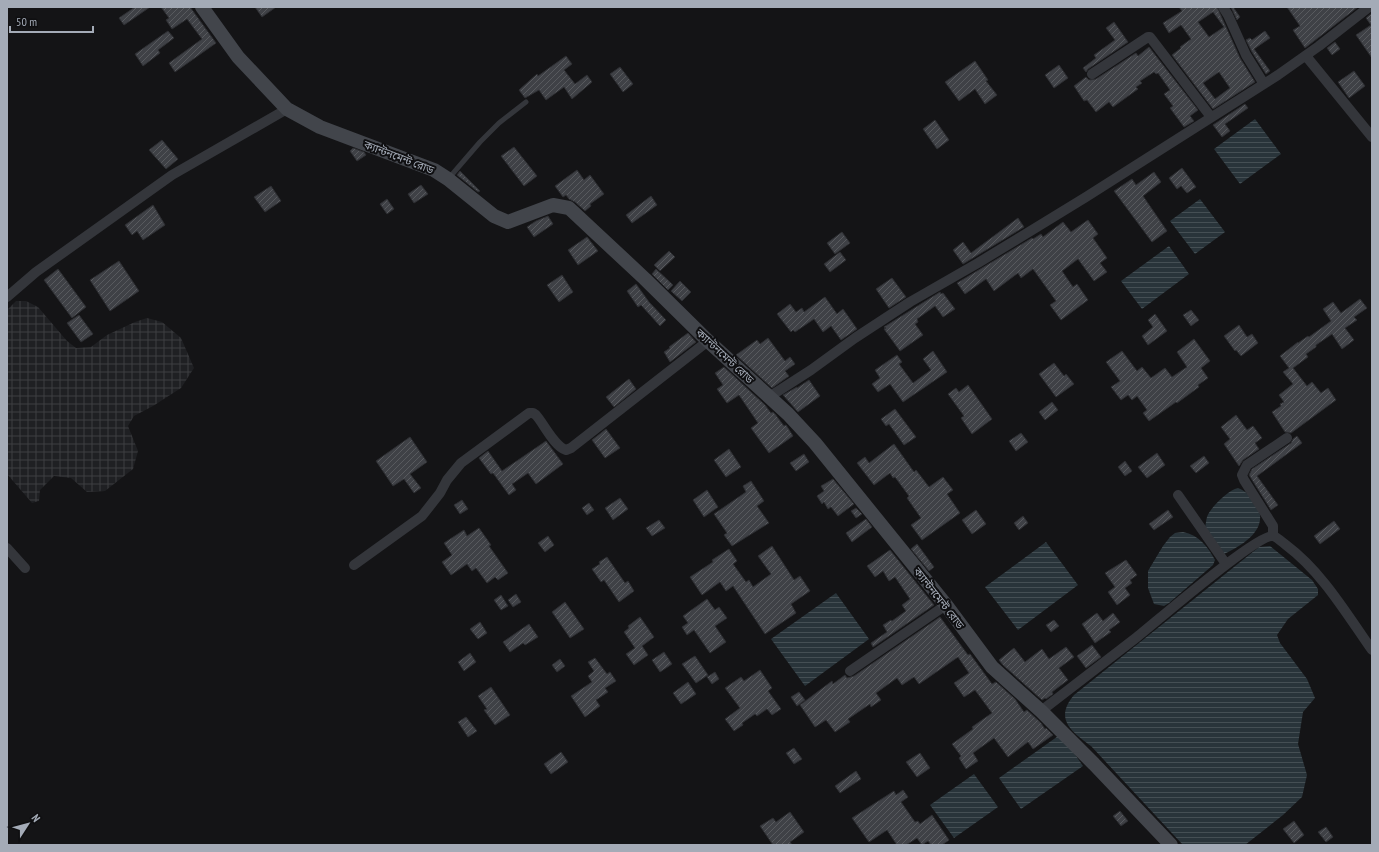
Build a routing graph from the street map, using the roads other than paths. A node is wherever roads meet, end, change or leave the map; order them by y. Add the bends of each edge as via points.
1 (202, 7) edge
2 (1223, 7) edge
3 (1369, 7) edge
4 (1306, 56) junction
5 (1092, 74) dead end
6 (1264, 84) junction
7 (526, 102) dead end
8 (287, 109) junction
9 (1211, 117) junction
10 (1372, 138) edge
11 (448, 179) junction
12 (7, 297) edge
13 (708, 341) junction
14 (769, 397) junction
15 (1287, 438) dead end
16 (1178, 495) dead end
17 (1273, 536) junction
18 (7, 548) edge
19 (1226, 564) junction
20 (354, 565) dead end
21 (25, 568) dead end
22 (946, 605) junction
23 (1372, 650) edge
24 (850, 671) dead end
25 (1041, 711) junction
26 (1171, 845) edge

1 - 8 main road, ক্যান্টনমেন্ট রোড via 238,57
2 - 6 street via 1246,55
3 - 4 street
4 - 6 street
4 - 10 street
5 - 9 street via 1150,37
6 - 9 street
7 - 11 lane via 499,123
8 - 11 main road, ক্যান্টনমেন্ট রোড via 320,127 434,170
8 - 12 street via 172,175 36,272
9 - 14 street via 1086,197 910,302
11 - 13 main road, ক্যান্টনমেন্ট রোড via 494,216 508,222 553,205 569,208
13 - 14 main road, ক্যান্টনমেন্ট রোড
13 - 20 street via 571,448 562,449 536,415 529,413 461,464 422,516
14 - 22 main road, ক্যান্টনমেন্ট রোড via 815,443
15 - 17 street via 1247,465 1242,475 1273,526
16 - 19 street
17 - 19 street via 1263,538
17 - 23 street via 1300,556 1333,594
18 - 21 street
19 - 25 street
22 - 24 street
22 - 25 main road, ক্যান্টনমেন্ট রোড via 992,667
25 - 26 main road, ক্যান্টনমেন্ট রোড

